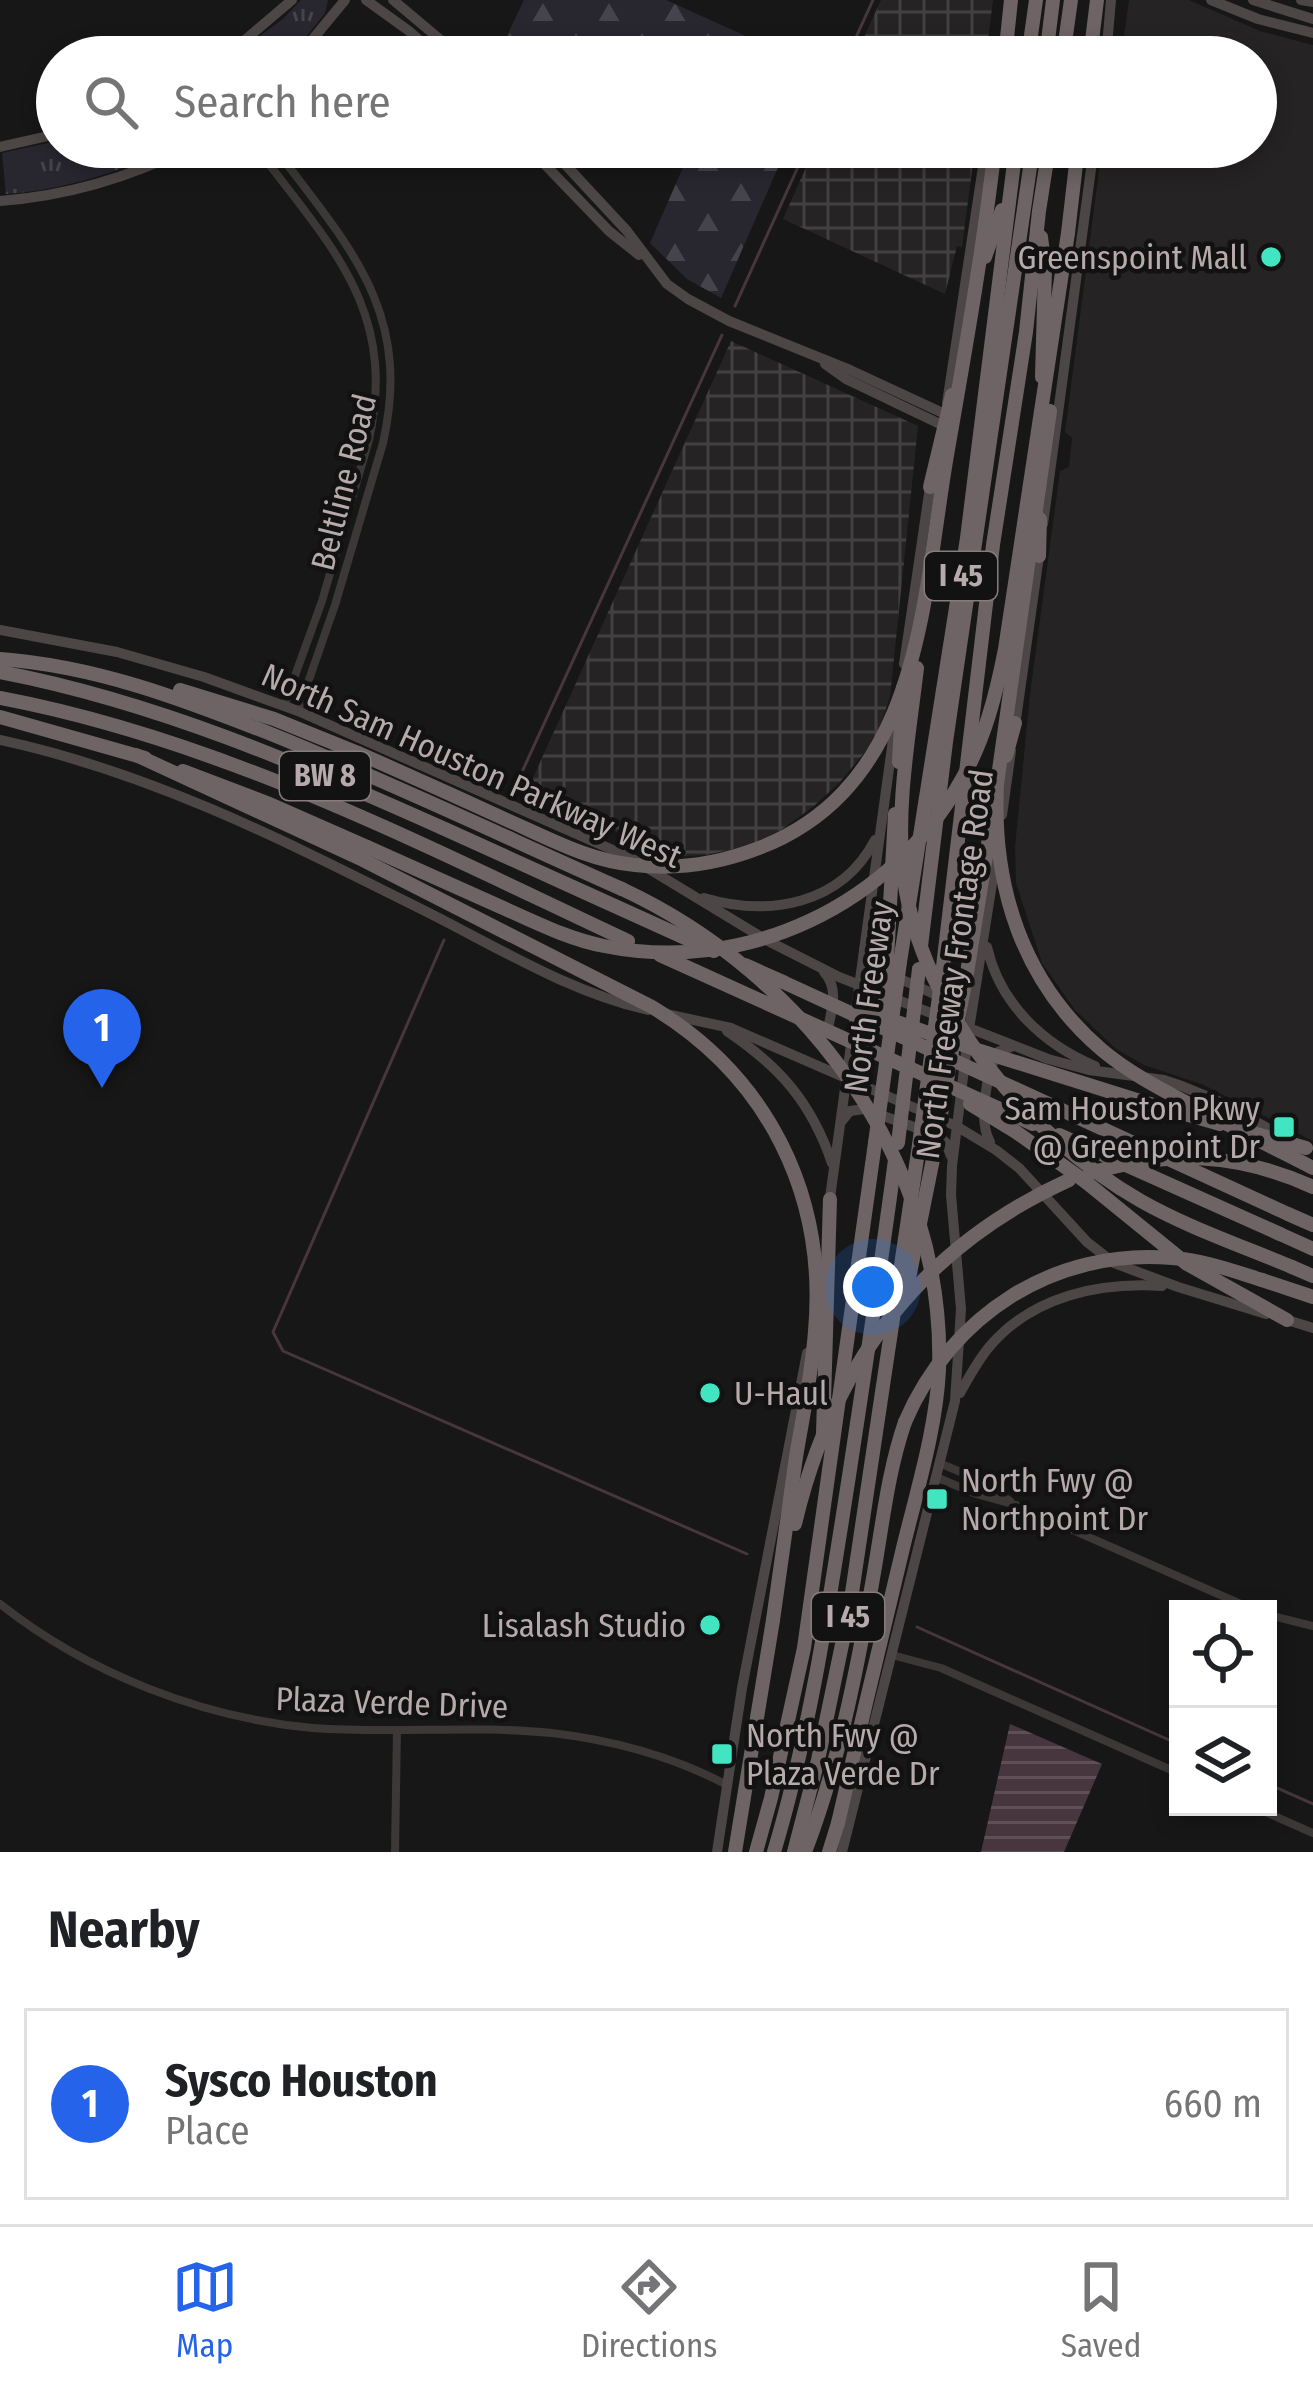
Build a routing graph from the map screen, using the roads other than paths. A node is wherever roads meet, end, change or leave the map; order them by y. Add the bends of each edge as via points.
1 (292, 0) edge
2 (333, 0) edge
3 (345, 0) edge
4 (366, 0) edge
5 (394, 0) edge
6 (1008, 0) edge
7 (1036, 0) edge
8 (1053, 0) edge
9 (1071, 0) edge
10 (1211, 0) edge
11 (1253, 0) edge
12 (1301, 0) edge
13 (1109, 2) edge
14 (1313, 2) edge
15 (1313, 19) edge
16 (327, 22) junction
17 (1313, 34) edge
18 (250, 36) edge
19 (315, 36) edge
20 (415, 36) edge
21 (436, 36) edge
22 (1004, 36) edge
23 (1031, 36) edge
24 (1049, 36) edge
25 (1066, 36) edge
26 (1097, 36) edge
27 (1107, 36) edge
28 (36, 139) edge
29 (0, 147) edge
30 (142, 168) edge
31 (271, 168) edge
32 (289, 168) edge
33 (549, 168) edge
34 (570, 168) joint
35 (986, 168) edge
36 (989, 168) edge
37 (1013, 168) edge
38 (1031, 168) edge
39 (1046, 168) edge
40 (1075, 168) edge
41 (1091, 168) edge
42 (560, 179) junction
43 (1010, 188) junction
44 (0, 201) edge
45 (1039, 211) junction
46 (1067, 233) junction
47 (651, 264) junction
48 (944, 420) junction
49 (929, 487) junction
50 (1039, 556) junction
51 (926, 586) junction
52 (0, 630) edge
53 (0, 659) edge
54 (904, 659) junction
55 (0, 672) edge
56 (110, 676) junction
57 (0, 698) edge
58 (284, 706) junction
59 (298, 711) junction
60 (0, 718) edge
61 (1015, 723) junction
62 (0, 740) edge
63 (136, 755) junction
64 (880, 825) junction
65 (688, 892) junction
66 (986, 935) junction
67 (863, 946) junction
68 (893, 961) junction
69 (820, 969) junction
70 (972, 979) junction
71 (783, 982) junction
72 (858, 984) junction
73 (714, 1023) junction
74 (969, 1029) junction
75 (1013, 1046) junction
76 (802, 1058) junction
77 (893, 1060) junction
78 (1115, 1074) junction
79 (845, 1077) junction
80 (956, 1126) junction
81 (838, 1130) junction
82 (996, 1150) junction
83 (1310, 1150) edge
84 (952, 1166) junction
85 (1313, 1168) edge
86 (834, 1169) junction
87 (1313, 1186) edge
88 (830, 1199) junction
89 (1313, 1225) edge
90 (1313, 1249) edge
91 (1313, 1276) edge
92 (1178, 1287) junction
93 (1313, 1297) edge
94 (1287, 1320) junction
95 (1313, 1328) edge
96 (885, 1379) junction
97 (955, 1401) junction
98 (940, 1463) junction
99 (936, 1477) junction
100 (1016, 1505) junction
101 (818, 1555) junction
102 (1232, 1600) edge
103 (0, 1604) edge
104 (1277, 1617) edge
105 (773, 1620) junction
106 (1313, 1626) edge
107 (892, 1655) junction
108 (397, 1730) junction
109 (1169, 1769) edge
110 (729, 1785) junction
111 (1274, 1816) edge
112 (1313, 1833) edge
113 (394, 1852) edge
114 (717, 1852) edge
115 (735, 1852) edge
116 (756, 1852) edge
117 (774, 1852) edge
118 (794, 1852) edge
119 (806, 1852) edge
120 (829, 1852) edge
121 (842, 1852) edge

1 - 18 main road
2 - 16 main road
3 - 16 main road
4 - 20 main road
5 - 21 main road
6 - 22 highway
7 - 23 highway
8 - 24 highway
9 - 25 highway
10 - 17 main road
11 - 15 main road
12 - 14 main road
13 - 26 highway
13 - 27 main road
16 - 19 main road
28 - 29 main road
30 - 44 main road via 43,198
31 - 58 street, Beltline Road via 351,278 377,368 369,440
32 - 59 street, Beltline Road via 363,270 392,367 383,443
33 - 42 main road
34 - 42 main road
34 - 47 main road
35 - 48 main road
36 - 51 highway, bridge
37 - 43 highway, North Freeway / I 45
38 - 117 highway, North Freeway / I 45, bridge via 946,742 864,1387 824,1641
39 - 45 highway, I 45
40 - 46 highway
41 - 50 main road, North Freeway Frontage Road
42 - 47 main road
43 - 49 highway via 987,249
43 - 68 highway, North Freeway / I 45 via 967,538
45 - 50 highway
45 - 96 highway, I 45, bridge
46 - 63 highway, bridge via 986,728 923,834 826,915 711,950 603,946
46 - 85 highway, bridge via 1048,436 997,784 1003,886 1037,971 1103,1051
47 - 48 main road via 710,312 850,370
48 - 49 main road
49 - 54 main road
50 - 61 main road, North Freeway Frontage Road
51 - 56 highway, bridge via 897,710 852,783 772,843 684,866 590,856 299,728
51 - 91 highway, bridge via 903,862 918,937 951,1009 996,1077 1086,1164 1160,1211
52 - 58 main road, North Sam Houston Parkway West via 118,652
53 - 56 highway
54 - 64 main road
54 - 68 highway
55 - 71 highway, North Sam Houston Parkway West / BW 8, bridge via 225,735
56 - 120 highway, bridge via 336,761 659,907 776,992 857,1091 922,1238 938,1372
57 - 77 highway, BW 8, bridge via 260,774
58 - 59 main road, North Sam Houston Parkway West
59 - 65 main road, North Sam Houston Parkway West via 631,858
60 - 63 highway
61 - 66 main road, North Freeway Frontage Road
61 - 70 highway via 994,800
62 - 73 main road via 203,803 599,996
63 - 105 highway, bridge via 652,1007 712,1050 754,1097 802,1197 817,1305
64 - 65 main road via 849,876 804,900 746,907
64 - 67 main road
65 - 69 main road, North Sam Houston Parkway West
66 - 70 main road, North Freeway Frontage Road
66 - 78 main road via 997,980 1029,1024
67 - 70 main road via 873,967 942,998 958,999 974,988
67 - 72 main road
68 - 101 highway, North Freeway / I 45, bridge
69 - 72 main road, North Sam Houston Parkway West
69 - 76 main road via 835,991 825,1043
70 - 74 main road, North Freeway Frontage Road
70 - 96 highway, bridge
71 - 83 highway, bridge
71 - 89 highway, BW 8, bridge
72 - 74 main road, North Sam Houston Parkway West
72 - 79 main road
73 - 76 main road
73 - 86 main road via 795,1089
74 - 75 main road, North Sam Houston Parkway West
74 - 80 main road, North Freeway Frontage Road
75 - 78 main road, North Sam Houston Parkway West
75 - 82 main road via 994,1058 982,1121
76 - 79 main road
77 - 90 highway, BW 8, bridge
77 - 94 highway, bridge via 1016,1132 1187,1264
78 - 83 main road via 1198,1092
79 - 80 main road
79 - 81 main road
80 - 82 main road
80 - 84 main road, North Freeway Frontage Road
81 - 84 main road via 850,1111 864,1109 939,1136
81 - 86 main road
82 - 92 main road via 1100,1254
84 - 97 main road, North Freeway Frontage Road via 962,1309
86 - 88 main road
87 - 105 highway, bridge via 1225,1159 1125,1164 1069,1180 1014,1209 946,1259 867,1348 836,1401 811,1461
88 - 101 highway
88 - 110 main road
92 - 94 main road
92 - 97 main road via 1118,1285 1043,1305 992,1343
93 - 119 highway, bridge via 1203,1262 1112,1259 1049,1277 963,1333 905,1422 848,1708
94 - 95 main road
96 - 118 highway, I 45 via 842,1651
97 - 98 main road, North Freeway Frontage Road
98 - 99 main road, North Freeway Frontage Road
98 - 100 street
99 - 100 street
99 - 107 main road, North Freeway Frontage Road
100 - 102 street
101 - 116 highway, North Freeway / I 45
103 - 108 street, Plaza Verde Drive via 82,1659 197,1705 274,1723
104 - 106 street
105 - 115 highway
107 - 109 street via 941,1668
107 - 121 main road, North Freeway Frontage Road
108 - 110 street, Plaza Verde Drive via 574,1737 674,1761
108 - 113 street
110 - 114 main road
111 - 112 street

